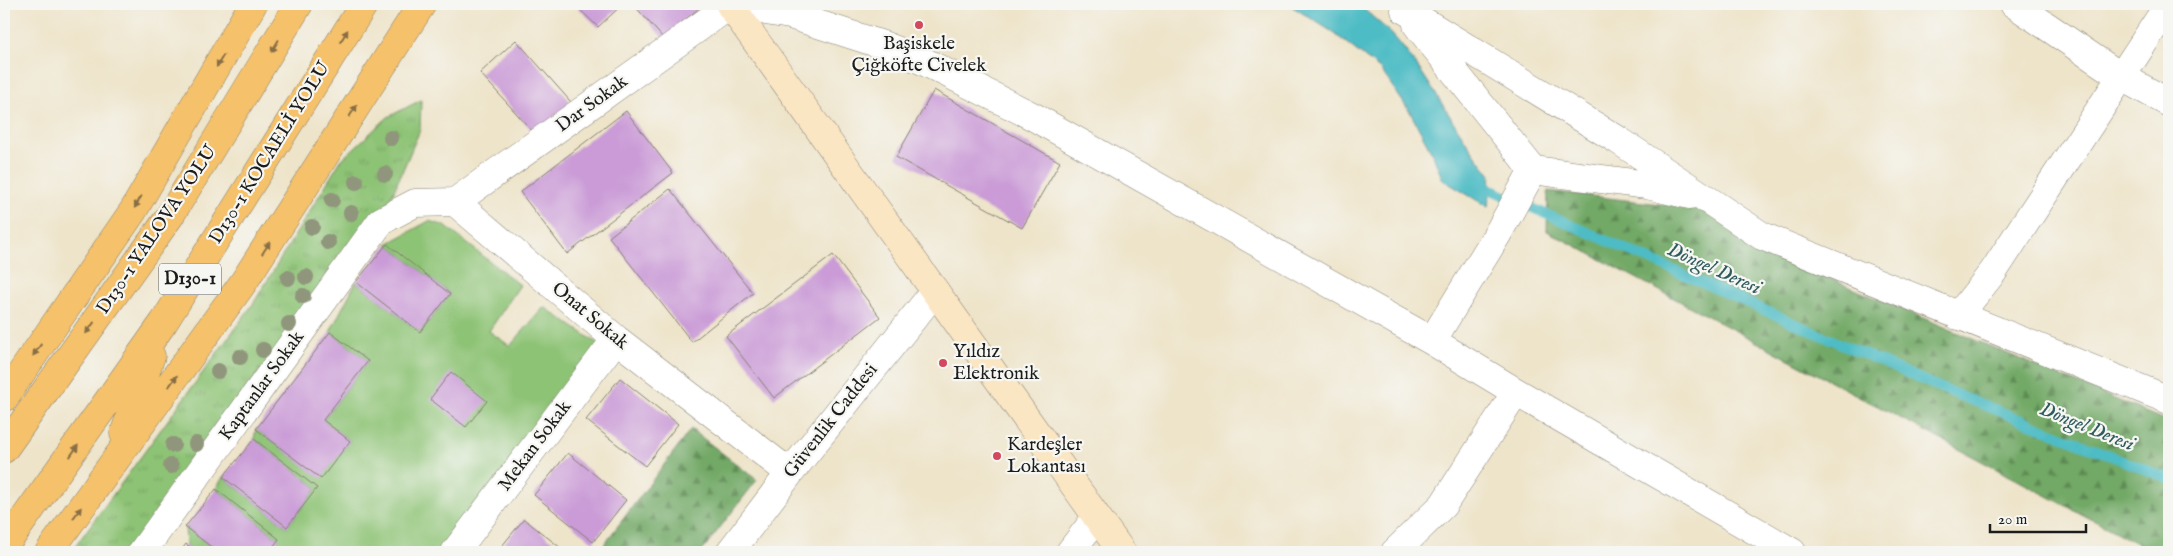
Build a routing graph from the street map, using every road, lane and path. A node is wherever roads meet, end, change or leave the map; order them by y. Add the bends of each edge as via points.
1 (253, 4) edge
2 (299, 4) edge
3 (364, 4) edge
4 (422, 4) edge
5 (2014, 4) edge
6 (2169, 4) edge
7 (730, 5) junction
8 (1402, 7) edge
9 (2120, 76) junction
10 (2169, 103) edge
11 (1533, 170) junction
12 (1708, 199) junction
13 (455, 202) junction
14 (935, 291) junction
15 (1958, 316) junction
16 (164, 322) junction
17 (616, 340) junction
18 (1432, 341) junction
19 (1516, 392) junction
20 (4, 398) edge
21 (2169, 400) edge
22 (4, 449) edge
23 (113, 463) junction
24 (790, 473) junction
25 (1096, 518) junction
26 (4, 546) edge
27 (1788, 551) edge
28 (49, 552) edge
29 (142, 552) edge
30 (455, 552) edge
31 (730, 552) edge
32 (1070, 552) edge
33 (1122, 552) edge
34 (1395, 552) edge

1 -> 20 highway via 133,211
2 -> 22 highway, D130-1 YALOVA YOLU / D130-1 via 170,216
16 -> 3 highway, D130-1 KOCAELİ YOLU / D130-1
23 -> 4 highway via 243,283
5 - 9 street
6 - 9 street
7 - 13 street, Dar Sokak
7 - 14 street
7 - 18 street via 790,15 883,44 921,60 1034,117
8 - 11 street
8 - 12 street
9 - 10 street
9 - 15 street via 1993,272
11 - 12 street via 1647,185
11 - 18 street
12 - 15 street via 1762,236
13 - 17 street, Onat Sokak
13 - 29 street, Kaptanlar Sokak via 415,203 381,221
14 - 24 street, Güvenlik Caddesi
14 - 25 street
15 - 21 street
16 - 23 highway
26 -> 16 highway, D130-1 KOCAELİ YOLU / D130-1
17 - 24 street, Onat Sokak
17 - 30 street, Mekan Sokak
18 - 19 street
19 - 27 street
19 - 34 street via 1443,505
28 -> 23 highway
24 - 31 street, Güvenlik Caddesi
25 - 32 street
25 - 33 street

